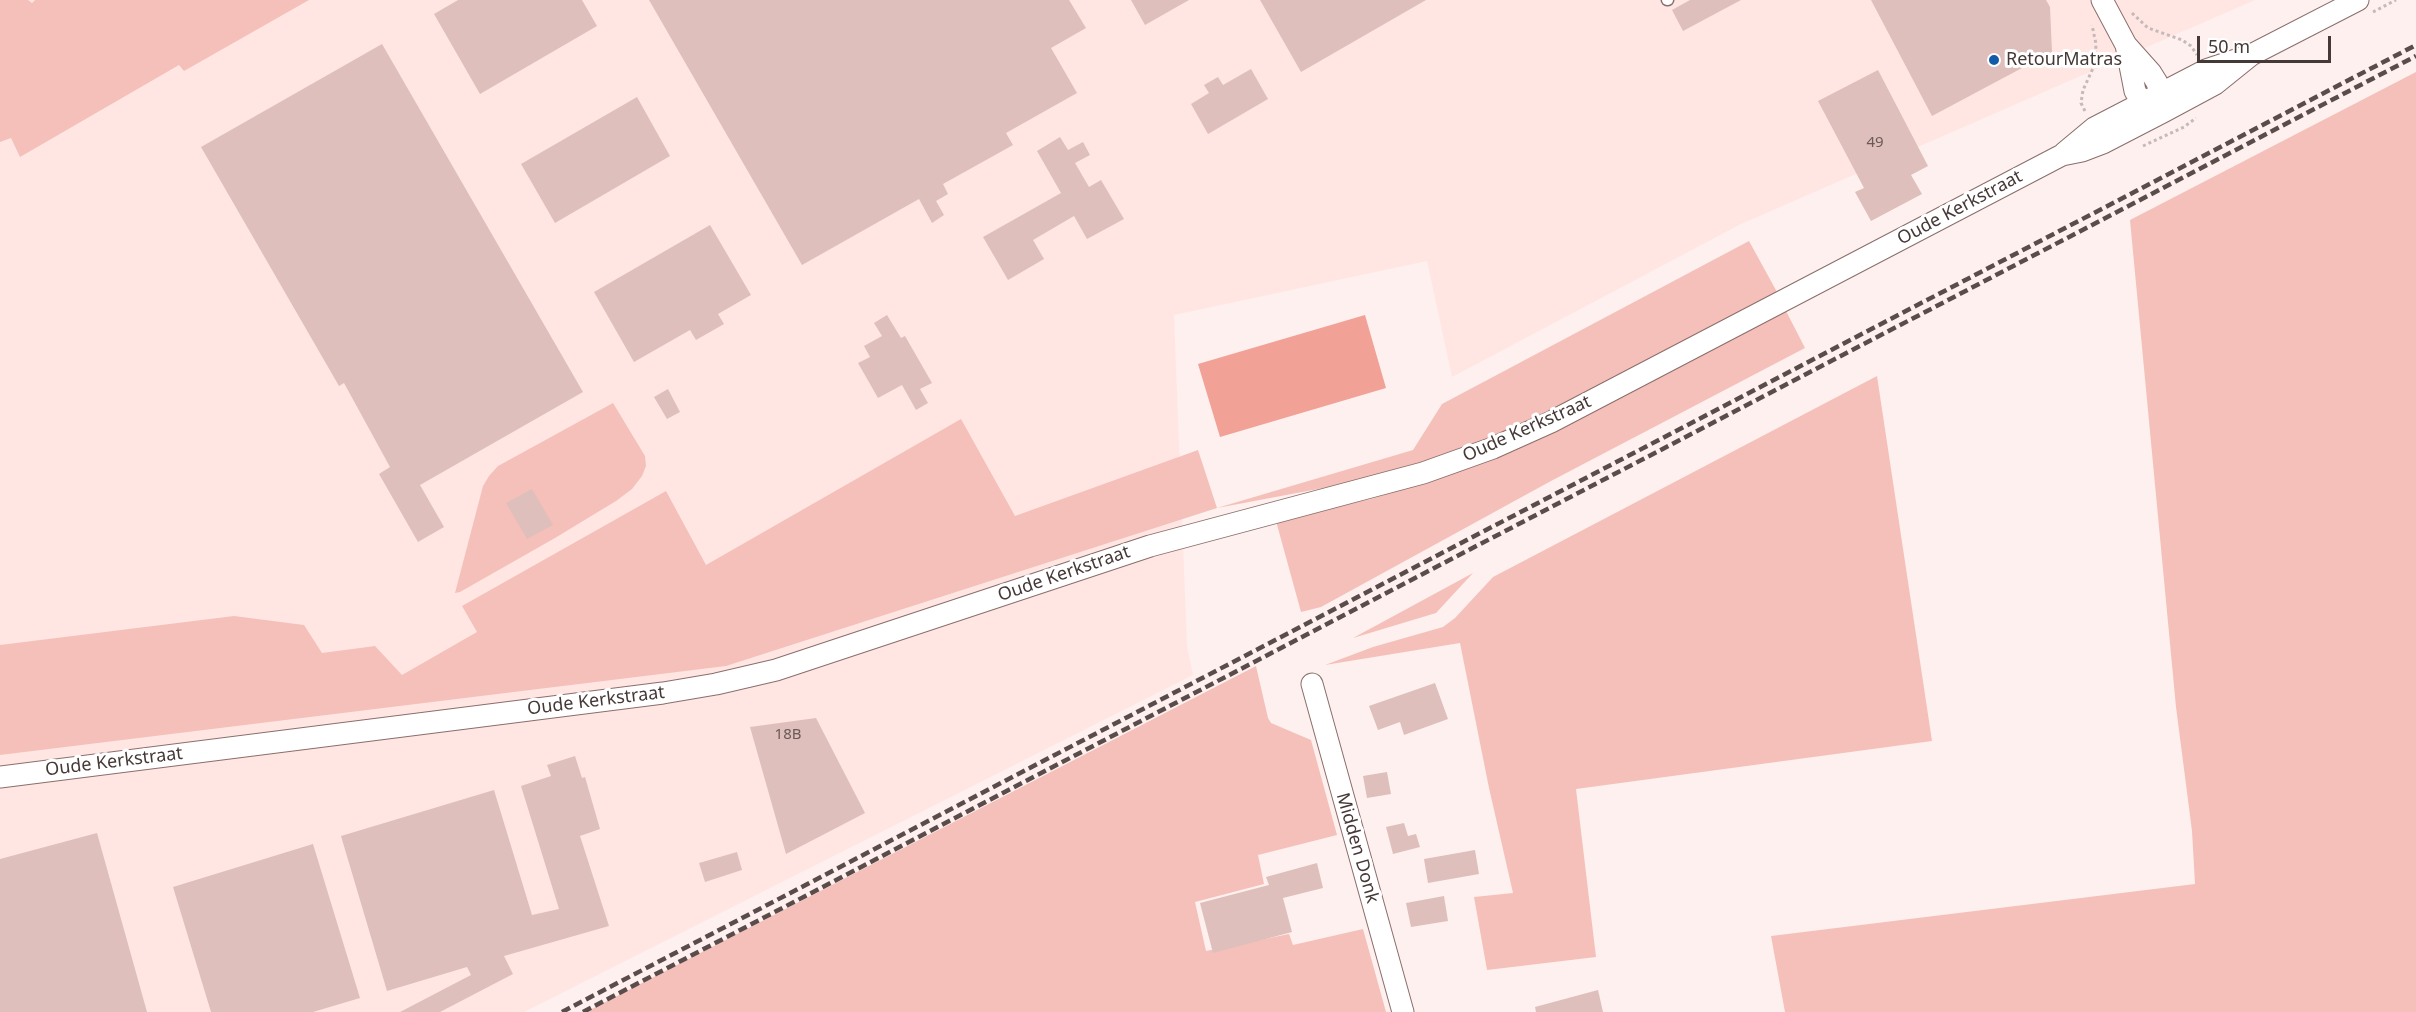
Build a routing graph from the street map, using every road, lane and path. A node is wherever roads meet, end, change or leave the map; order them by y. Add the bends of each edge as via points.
1 (2102, 0) edge
2 (2358, 0) edge
3 (2126, 8) dead end
4 (2092, 23) dead end
5 (2126, 45) junction
6 (2251, 55) junction
7 (2206, 70) junction
8 (2142, 103) junction
9 (2162, 103) junction
10 (2094, 128) junction
11 (2062, 155) junction
12 (1312, 684) dead end
13 (0, 777) edge
14 (1403, 1012) edge

1 - 5 street
2 - 6 street, Oude Kerkstraat
3 - 7 path via 2148,28 2191,46
4 - 10 path via 2095,64 2081,103
5 - 8 street via 2132,82
5 - 9 street via 2151,73
6 - 7 street, Oude Kerkstraat
6 - 9 street, Oude Kerkstraat via 2215,84
7 - 9 street, Oude Kerkstraat
8 - 9 street
8 - 10 street, Oude Kerkstraat
9 - 11 street, Oude Kerkstraat via 2103,143
10 - 11 street, Oude Kerkstraat
11 - 13 street, Oude Kerkstraat via 1562,416 1492,448 1423,473 1150,546 776,670 663,693
12 - 14 street, Midden Donk

